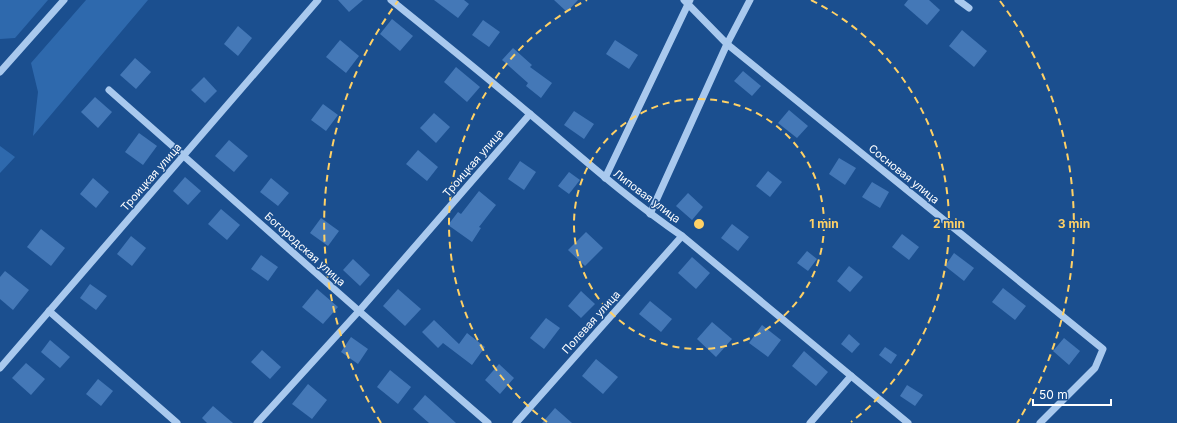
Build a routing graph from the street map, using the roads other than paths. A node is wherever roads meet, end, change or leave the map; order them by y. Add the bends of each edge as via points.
1 (64, 0) edge
2 (318, 0) edge
3 (391, 0) edge
4 (750, 0) edge
5 (958, 0) edge
6 (687, 1) edge
7 (969, 8) dead end
8 (727, 44) junction
9 (0, 72) edge
10 (109, 90) dead end
11 (530, 114) junction
12 (184, 155) junction
13 (605, 178) junction
14 (650, 214) junction
15 (682, 236) junction
16 (49, 311) junction
17 (359, 311) junction
18 (0, 368) edge
19 (851, 376) junction
20 (177, 423) edge
21 (257, 423) edge
22 (488, 423) edge
23 (516, 423) edge
24 (810, 423) edge
25 (908, 423) edge
26 (1040, 423) edge

1 - 9 street
2 - 12 street, Троицкая улица
3 - 11 street, Липовая улица
4 - 8 street
5 - 7 street
6 - 8 street, Сосновая улица
6 - 13 street
8 - 14 street
8 - 26 street, Сосновая улица via 1103,349 1095,368
10 - 12 street, Богородская улица
11 - 13 street, Липовая улица
11 - 17 street, Троицкая улица
12 - 16 street, Троицкая улица
12 - 17 street, Богородская улица
13 - 14 street, Липовая улица
14 - 15 street, Липовая улица
15 - 19 street, Липовая улица
15 - 23 street, Полевая улица
16 - 18 street, Троицкая улица
16 - 20 street
17 - 21 street, Троицкая улица
17 - 22 street, Богородская улица
19 - 24 street
19 - 25 street, Липовая улица

